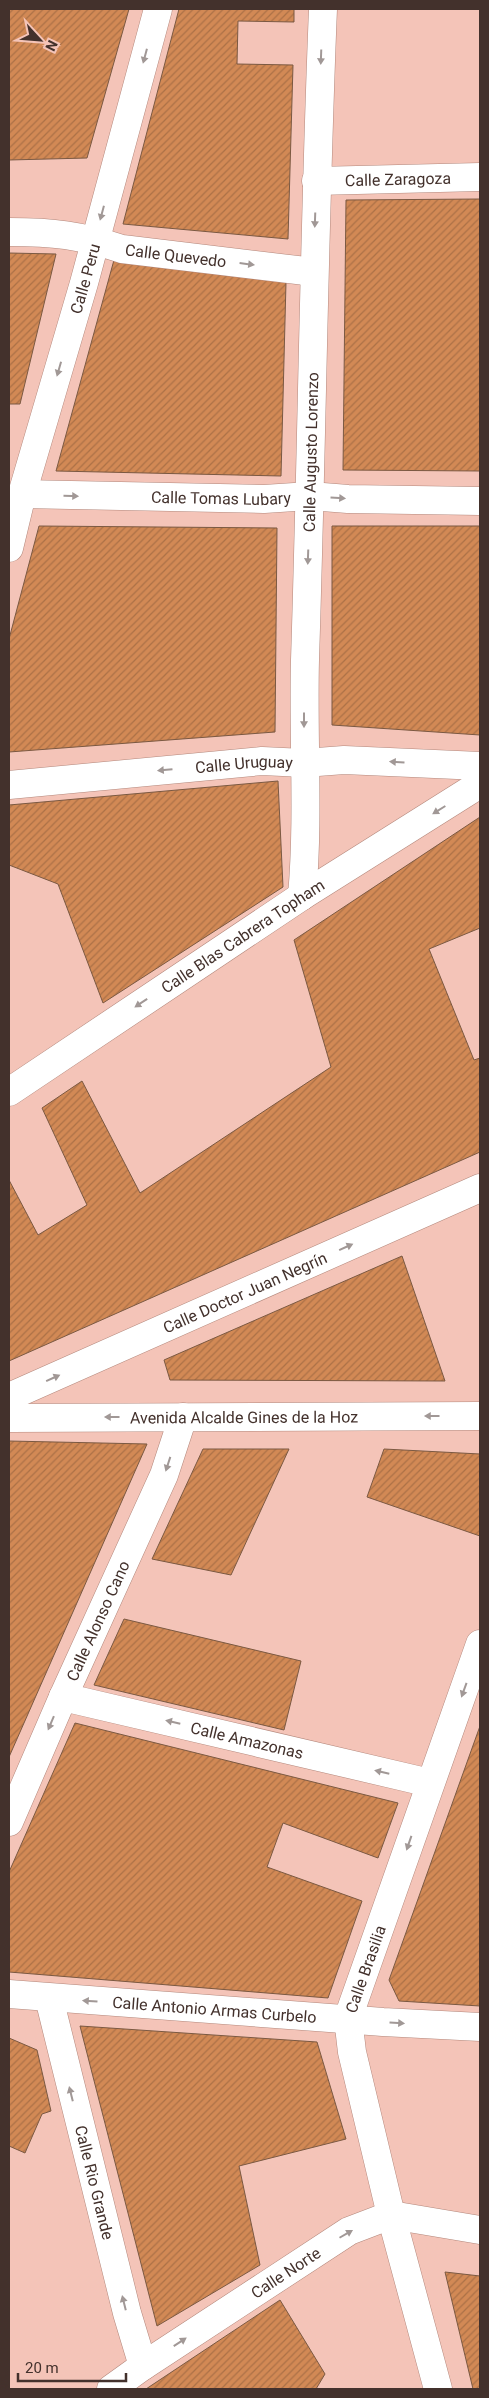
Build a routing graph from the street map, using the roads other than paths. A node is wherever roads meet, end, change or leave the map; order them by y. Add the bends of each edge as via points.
1 (158, 9) edge
2 (323, 9) edge
3 (480, 177) edge
4 (316, 181) junction
5 (9, 232) edge
6 (95, 240) junction
7 (314, 272) junction
8 (22, 494) junction
9 (310, 496) junction
10 (480, 501) edge
11 (9, 548) edge
12 (304, 763) junction
13 (480, 766) edge
14 (9, 784) edge
15 (480, 784) edge
16 (302, 896) junction
17 (9, 1092) edge
18 (480, 1188) edge
19 (9, 1397) edge
20 (480, 1416) edge
21 (183, 1417) junction
22 (9, 1418) edge
23 (480, 1644) edge
24 (63, 1697) junction
25 (430, 1783) junction
26 (9, 1822) edge
27 (9, 1994) edge
28 (49, 1998) junction
29 (348, 2018) junction
30 (480, 2027) edge
31 (391, 2215) junction
32 (480, 2230) edge
33 (143, 2366) junction
34 (112, 2389) edge
35 (438, 2389) edge

1 -> 6 street, Calle Peru
2 -> 4 street, Calle Augusto Lorenzo
3 - 4 street, Calle Zaragoza
4 -> 7 street, Calle Augusto Lorenzo
5 - 6 street, Calle Quevedo via 57,232
6 -> 7 street, Calle Quevedo via 122,249
6 -> 8 street, Calle Peru
7 - 9 street, Calle Augusto Lorenzo
8 -> 9 street, Calle Tomas Lubary via 264,499
8 - 11 street, Calle Peru
9 -> 10 street, Calle Tomas Lubary
9 -> 12 street, Calle Augusto Lorenzo
13 -> 12 street, Calle Uruguay via 344,760
12 -> 14 street, Calle Uruguay via 262,761
12 - 16 street, Calle Augusto Lorenzo
15 -> 16 street, Calle Blas Cabrera Topham
16 -> 17 street, Calle Blas Cabrera Topham
19 -> 18 street, Calle Doctor Juan Negrín
20 -> 21 street, Avenida Alcalde Gines de la Hoz
21 -> 22 street, Avenida Alcalde Gines de la Hoz
21 -> 24 street, Calle Alonso Cano via 164,1476
23 -> 25 street, Calle Brasilia
25 -> 24 street, Calle Amazonas
24 -> 26 street, Calle Alonso Cano
25 -> 29 street, Calle Brasilia
27 - 28 street, Calle Antonio Armas Curbelo
29 -> 28 street, Calle Antonio Armas Curbelo
33 -> 28 street, Calle Rio Grande
29 -> 30 street, Calle Antonio Armas Curbelo
29 - 31 street, Calle Brasilia via 352,2052
31 - 32 street
33 -> 31 street, Calle Norte via 349,2231
31 - 35 street, Calle Brasilia
33 - 34 street, Calle Norte

